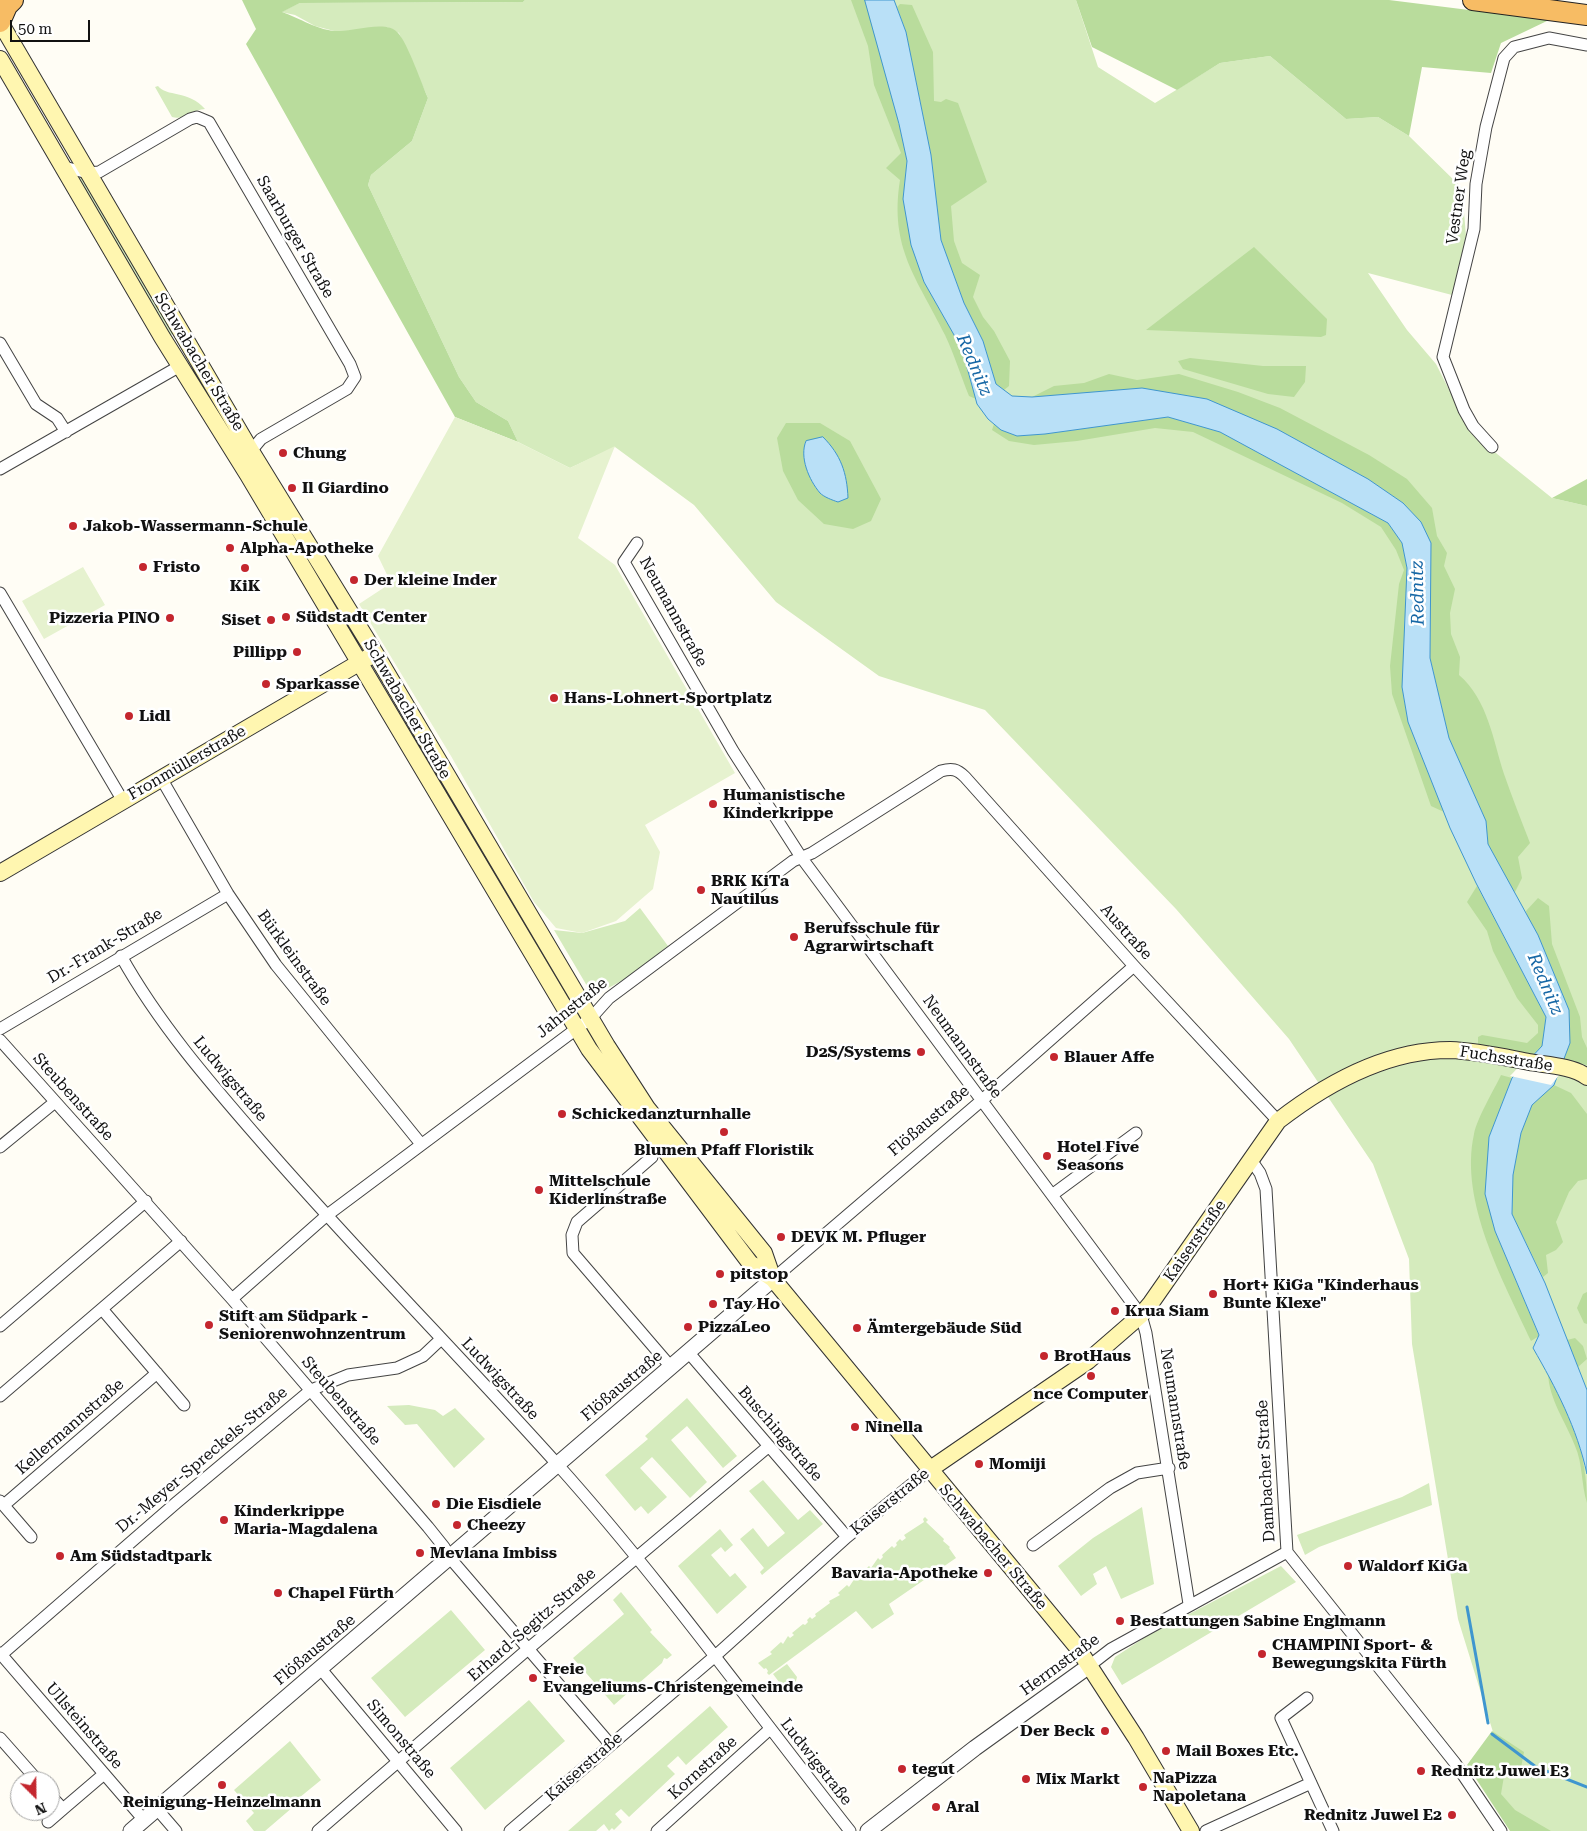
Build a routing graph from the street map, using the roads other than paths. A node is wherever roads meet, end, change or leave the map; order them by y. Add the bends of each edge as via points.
1 (13, 0) edge
2 (1473, 0) edge
3 (1587, 15) edge
4 (0, 22) edge
5 (1587, 45) edge
6 (0, 59) edge
7 (64, 167) junction
8 (88, 173) junction
9 (0, 343) edge
10 (180, 366) junction
11 (66, 432) junction
12 (1492, 447) dead end
13 (251, 452) junction
14 (0, 469) edge
15 (248, 476) junction
16 (637, 543) dead end
17 (0, 593) edge
18 (375, 653) junction
19 (359, 662) junction
20 (950, 768) joint
21 (161, 778) junction
22 (123, 801) junction
23 (802, 857) junction
24 (0, 873) edge
25 (228, 894) junction
26 (121, 956) junction
27 (1134, 966) junction
28 (591, 1018) junction
29 (576, 1028) junction
30 (0, 1029) edge
31 (0, 1040) edge
32 (1587, 1077) edge
33 (981, 1101) junction
34 (55, 1102) junction
35 (1278, 1121) junction
36 (1136, 1133) dead end
37 (421, 1144) junction
38 (0, 1148) edge
39 (652, 1157) dead end
40 (1251, 1160) junction
41 (1052, 1195) junction
42 (146, 1201) junction
43 (326, 1216) junction
44 (181, 1242) junction
45 (773, 1279) junction
46 (232, 1299) junction
47 (102, 1309) junction
48 (1141, 1315) junction
49 (0, 1326) edge
50 (440, 1340) junction
51 (689, 1353) junction
52 (671, 1367) junction
53 (157, 1372) junction
54 (310, 1390) junction
55 (0, 1396) edge
56 (184, 1405) dead end
57 (769, 1446) junction
58 (558, 1465) junction
59 (1169, 1468) junction
60 (929, 1470) junction
61 (2, 1503) edge
62 (31, 1537) dead end
63 (847, 1537) junction
64 (1033, 1545) dead end
65 (1287, 1552) junction
66 (450, 1558) junction
67 (636, 1558) junction
68 (1189, 1604) junction
69 (528, 1649) junction
70 (1, 1654) edge
71 (714, 1657) junction
72 (1089, 1666) junction
73 (320, 1668) junction
74 (1307, 1698) dead end
75 (770, 1729) junction
76 (0, 1738) edge
77 (610, 1744) junction
78 (399, 1762) junction
79 (29, 1771) edge
80 (104, 1774) junction
81 (1311, 1783) junction
82 (60, 1806) edge
83 (63, 1809) junction
84 (157, 1809) junction
85 (144, 1820) junction
86 (48, 1822) dead end
87 (1333, 1830) edge
88 (131, 1831) edge
89 (176, 1831) edge
90 (318, 1831) edge
91 (456, 1831) edge
92 (510, 1831) edge
93 (657, 1831) edge
94 (850, 1831) edge
95 (868, 1831) edge
96 (1191, 1831) edge
97 (1206, 1831) edge
98 (1502, 1831) edge

1 - 4 highway
2 - 3 highway
4 - 8 main road, Schwabacher Straße
5 - 12 street, Vestner Weg via 1550,38 1514,47 1504,58 1486,127 1476,184 1474,229 1443,357 1464,410
6 - 7 main road, Schwabacher Straße
7 - 8 street
7 - 10 main road, Schwabacher Straße
8 - 13 main road, Schwabacher Straße
8 - 13 street, Saarburger Straße via 99,172 190,119 198,117 209,122 355,377 347,389 261,439
9 - 11 street via 36,404 57,418
10 - 11 street
10 - 15 main road, Schwabacher Straße
11 - 14 street
13 - 15 street
13 - 18 main road, Schwabacher Straße
15 - 19 main road, Schwabacher Straße
16 - 23 street, Neumannstraße via 624,562 733,750
17 - 22 street
18 - 19 main road, Fronmüllerstraße
18 - 28 main road, Schwabacher Straße
19 - 21 main road, Fronmüllerstraße
19 - 29 main road, Schwabacher Straße
20 - 23 street, Jahnstraße
20 - 27 street, Austraße via 966,777
21 - 22 main road, Fronmüllerstraße
21 - 25 street, Bürkleinstraße
22 - 24 main road, Fronmüllerstraße
23 - 28 street, Jahnstraße via 609,998
23 - 33 street, Neumannstraße
25 - 26 street, Dr.-Frank-Straße
25 - 37 street, Bürkleinstraße via 286,980
26 - 30 street, Dr.-Frank-Straße
26 - 43 street, Ludwigstraße via 144,995 194,1063
27 - 33 street, Flößaustraße
27 - 35 street, Austraße
28 - 29 street, Jahnstraße
28 - 45 main road, Schwabacher Straße via 647,1108 764,1253
29 - 37 street, Jahnstraße
29 - 45 main road, Schwabacher Straße via 616,1087 750,1263
31 - 34 street, Steubenstraße
32 - 35 main road, Fuchsstraße via 1575,1071 1502,1056 1451,1050 1392,1058 1346,1078 1303,1102
33 - 41 street, Neumannstraße
33 - 45 street, Flößaustraße
34 - 38 street
34 - 42 street, Steubenstraße
35 - 40 main road, Fuchsstraße
36 - 41 street
37 - 43 street, Jahnstraße
39 - 52 street via 576,1222 572,1235 573,1253
40 - 48 main road, Kaiserstraße
40 - 65 street, Dambacher Straße via 1266,1189
41 - 48 street, Neumannstraße
42 - 44 street, Steubenstraße
42 - 49 street
43 - 46 street, Jahnstraße
43 - 50 street, Ludwigstraße
44 - 46 street, Steubenstraße
44 - 47 street
45 - 51 street, Flößaustraße
45 - 60 main road, Schwabacher Straße
46 - 54 street, Steubenstraße
47 - 53 street
47 - 55 street
48 - 59 street, Neumannstraße
48 - 60 main road, Kaiserstraße via 1088,1361
50 - 54 street, Dr.-Meyer-Spreckels-Straße via 423,1356 397,1368 348,1375
50 - 58 street, Ludwigstraße
51 - 52 street, Flößaustraße
51 - 57 street, Buschingstraße
52 - 58 street, Flößaustraße
53 - 56 street
53 - 61 street, Kellermannstraße
54 - 66 street, Steubenstraße via 433,1532
54 - 70 street, Dr.-Meyer-Spreckels-Straße
57 - 63 street, Buschingstraße
57 - 67 street, Erhard-Segitz-Straße
58 - 66 street, Flößaustraße
58 - 67 street, Ludwigstraße
59 - 64 street via 1137,1473 1110,1488
59 - 68 street, Neumannstraße
60 - 63 street, Kaiserstraße
60 - 72 main road, Schwabacher Straße via 1077,1647
61 - 62 street, Kellermannstraße
63 - 71 street, Kaiserstraße
65 - 68 street, Herrnstraße
65 - 98 street, Dambacher Straße via 1455,1763
66 - 69 street, Steubenstraße
66 - 73 street, Flößaustraße
67 - 69 street, Erhard-Segitz-Straße
67 - 71 street, Ludwigstraße
68 - 72 street, Herrnstraße via 1107,1651
69 - 77 street, Steubenstraße
69 - 78 street, Erhard-Segitz-Straße
70 - 80 street, Ullsteinstraße
71 - 75 street, Ludwigstraße
71 - 77 street, Kaiserstraße
72 - 95 street, Herrnstraße via 982,1742
72 - 96 main road, Schwabacher Straße
73 - 78 street, Simonstraße
73 - 84 street, Flößaustraße
74 - 81 street via 1281,1718
75 - 93 street, Kornstraße
75 - 94 street, Ludwigstraße
76 - 79 street
77 - 92 street, Kaiserstraße
78 - 90 street, Erhard-Segitz-Straße
78 - 91 street, Simonstraße
80 - 83 street
80 - 85 street, Ullsteinstraße
81 - 87 street
81 - 97 street
82 - 83 street
83 - 86 street
84 - 85 street, Flößaustraße
84 - 89 street
85 - 88 street, Flößaustraße

